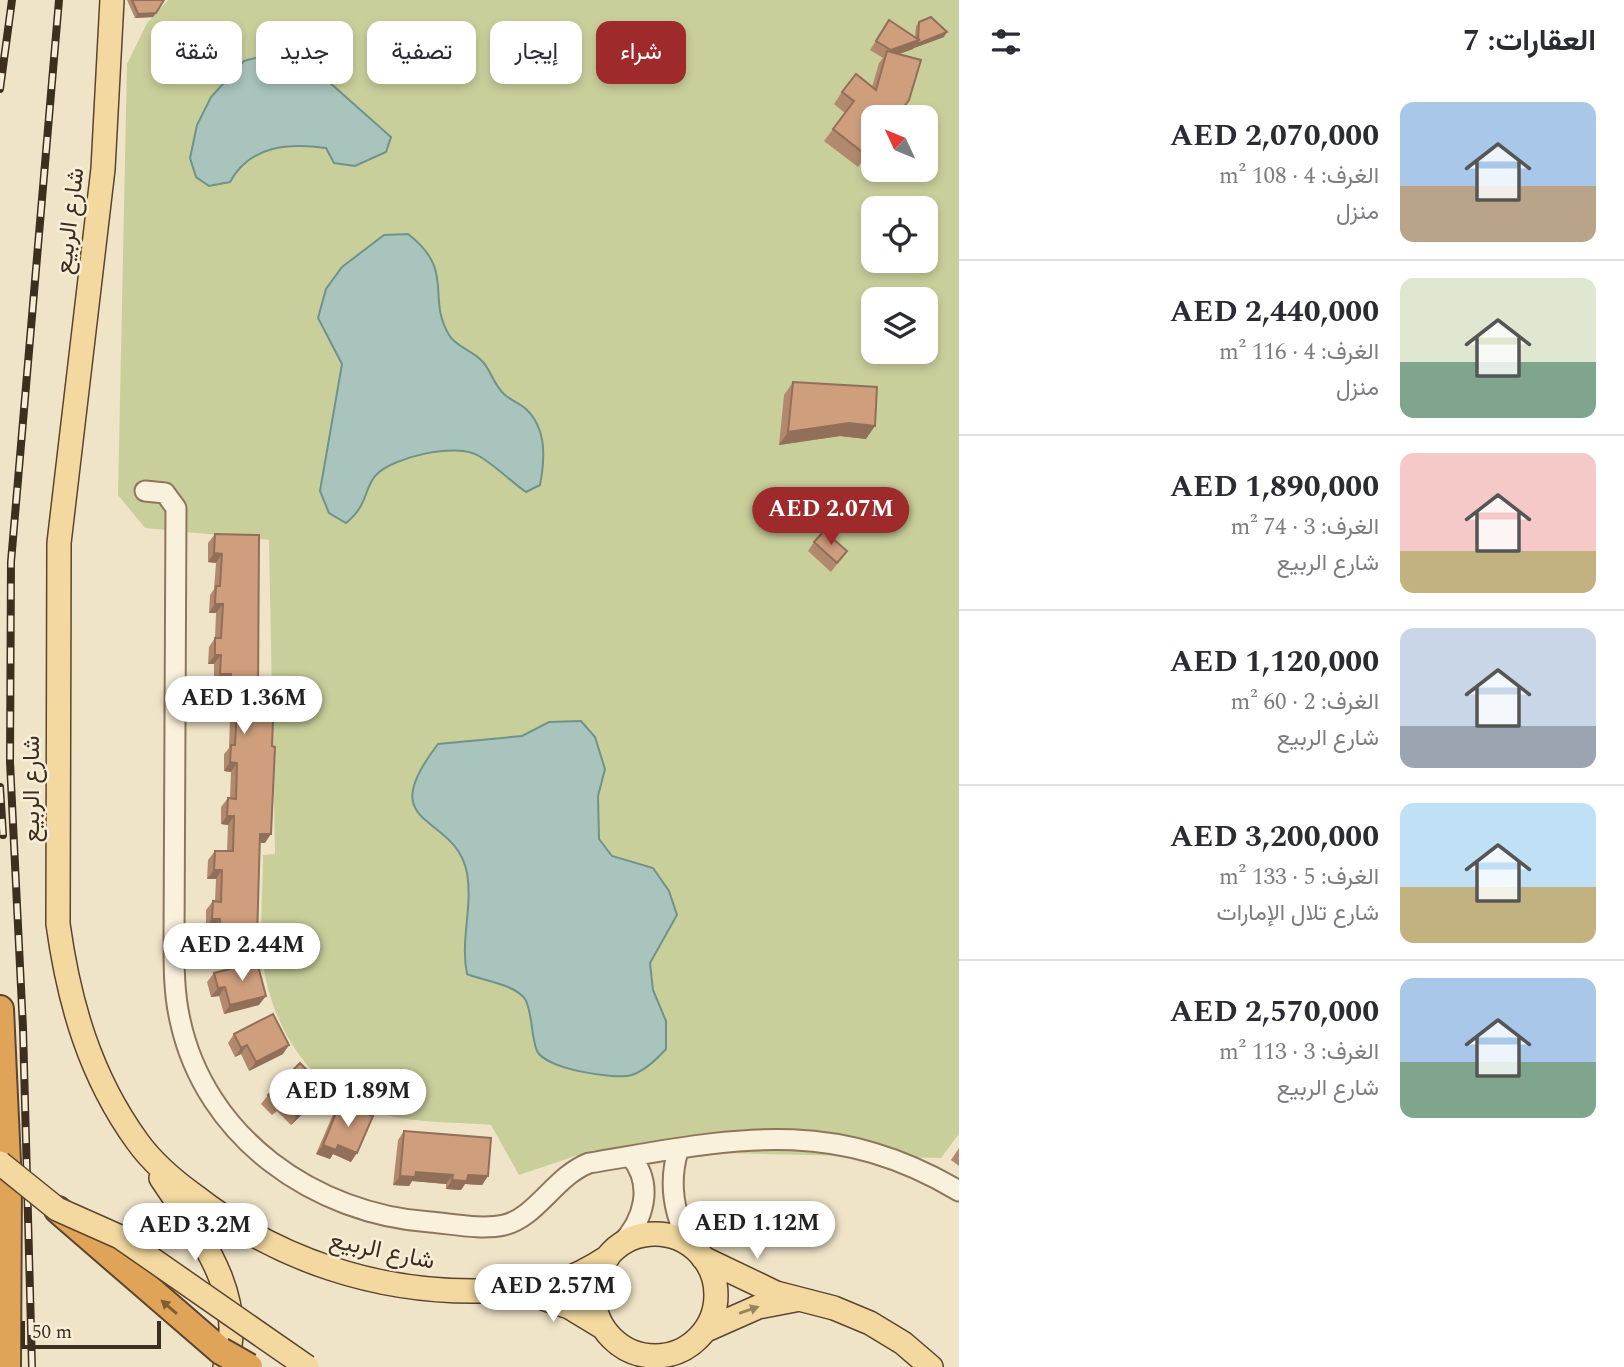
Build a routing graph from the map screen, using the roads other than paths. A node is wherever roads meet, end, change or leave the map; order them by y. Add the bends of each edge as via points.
1 (112, 0) edge
2 (145, 491) dead end
3 (0, 1009) edge
4 (138, 1144) junction
5 (678, 1151) junction
6 (631, 1157) junction
7 (0, 1163) edge
8 (959, 1191) edge
9 (643, 1201) junction
10 (674, 1202) junction
11 (57, 1209) junction
12 (614, 1251) junction
13 (697, 1251) junction
14 (515, 1290) junction
15 (795, 1300) junction
16 (602, 1326) junction
17 (706, 1330) junction
18 (226, 1362) edge
19 (7, 1367) edge
20 (249, 1367) edge
21 (307, 1367) edge
22 (931, 1367) edge

1 - 4 main road, شارع الربيع via 103,169 59,543 58,924 66,983 82,1040 106,1094
2 - 6 street via 165,493 176,508 174,982 180,1022 193,1060 235,1129 263,1158 332,1200 410,1221 503,1226 522,1217 577,1167
3 - 19 highway via 8,1184
4 - 14 main road, شارع الربيع via 216,1213 309,1262 359,1278 410,1287
4 - 18 main road via 221,1276 231,1318
5 - 6 street
5 - 8 street via 778,1137 819,1140 898,1160
5 - 10 street
6 - 9 street via 643,1177
7 - 11 main road, bridge
9 - 10 street
9 - 12 street via 636,1225
10 - 13 street
18 -> 11 highway, bridge
11 - 21 main road, bridge via 120,1237
12 - 13 main road via 638,1237 656,1234 674,1237
12 - 14 main road, شارع الربيع via 554,1284
12 - 16 main road via 598,1273 594,1291
13 - 15 main road via 757,1285
13 - 17 main road via 713,1275 716,1293
14 - 16 main road, شارع الربيع via 552,1300
17 -> 15 main road via 749,1310
15 - 22 main road via 834,1308 870,1323
16 - 17 main road via 615,1342 633,1353 653,1357 691,1345
18 - 20 highway, bridge

